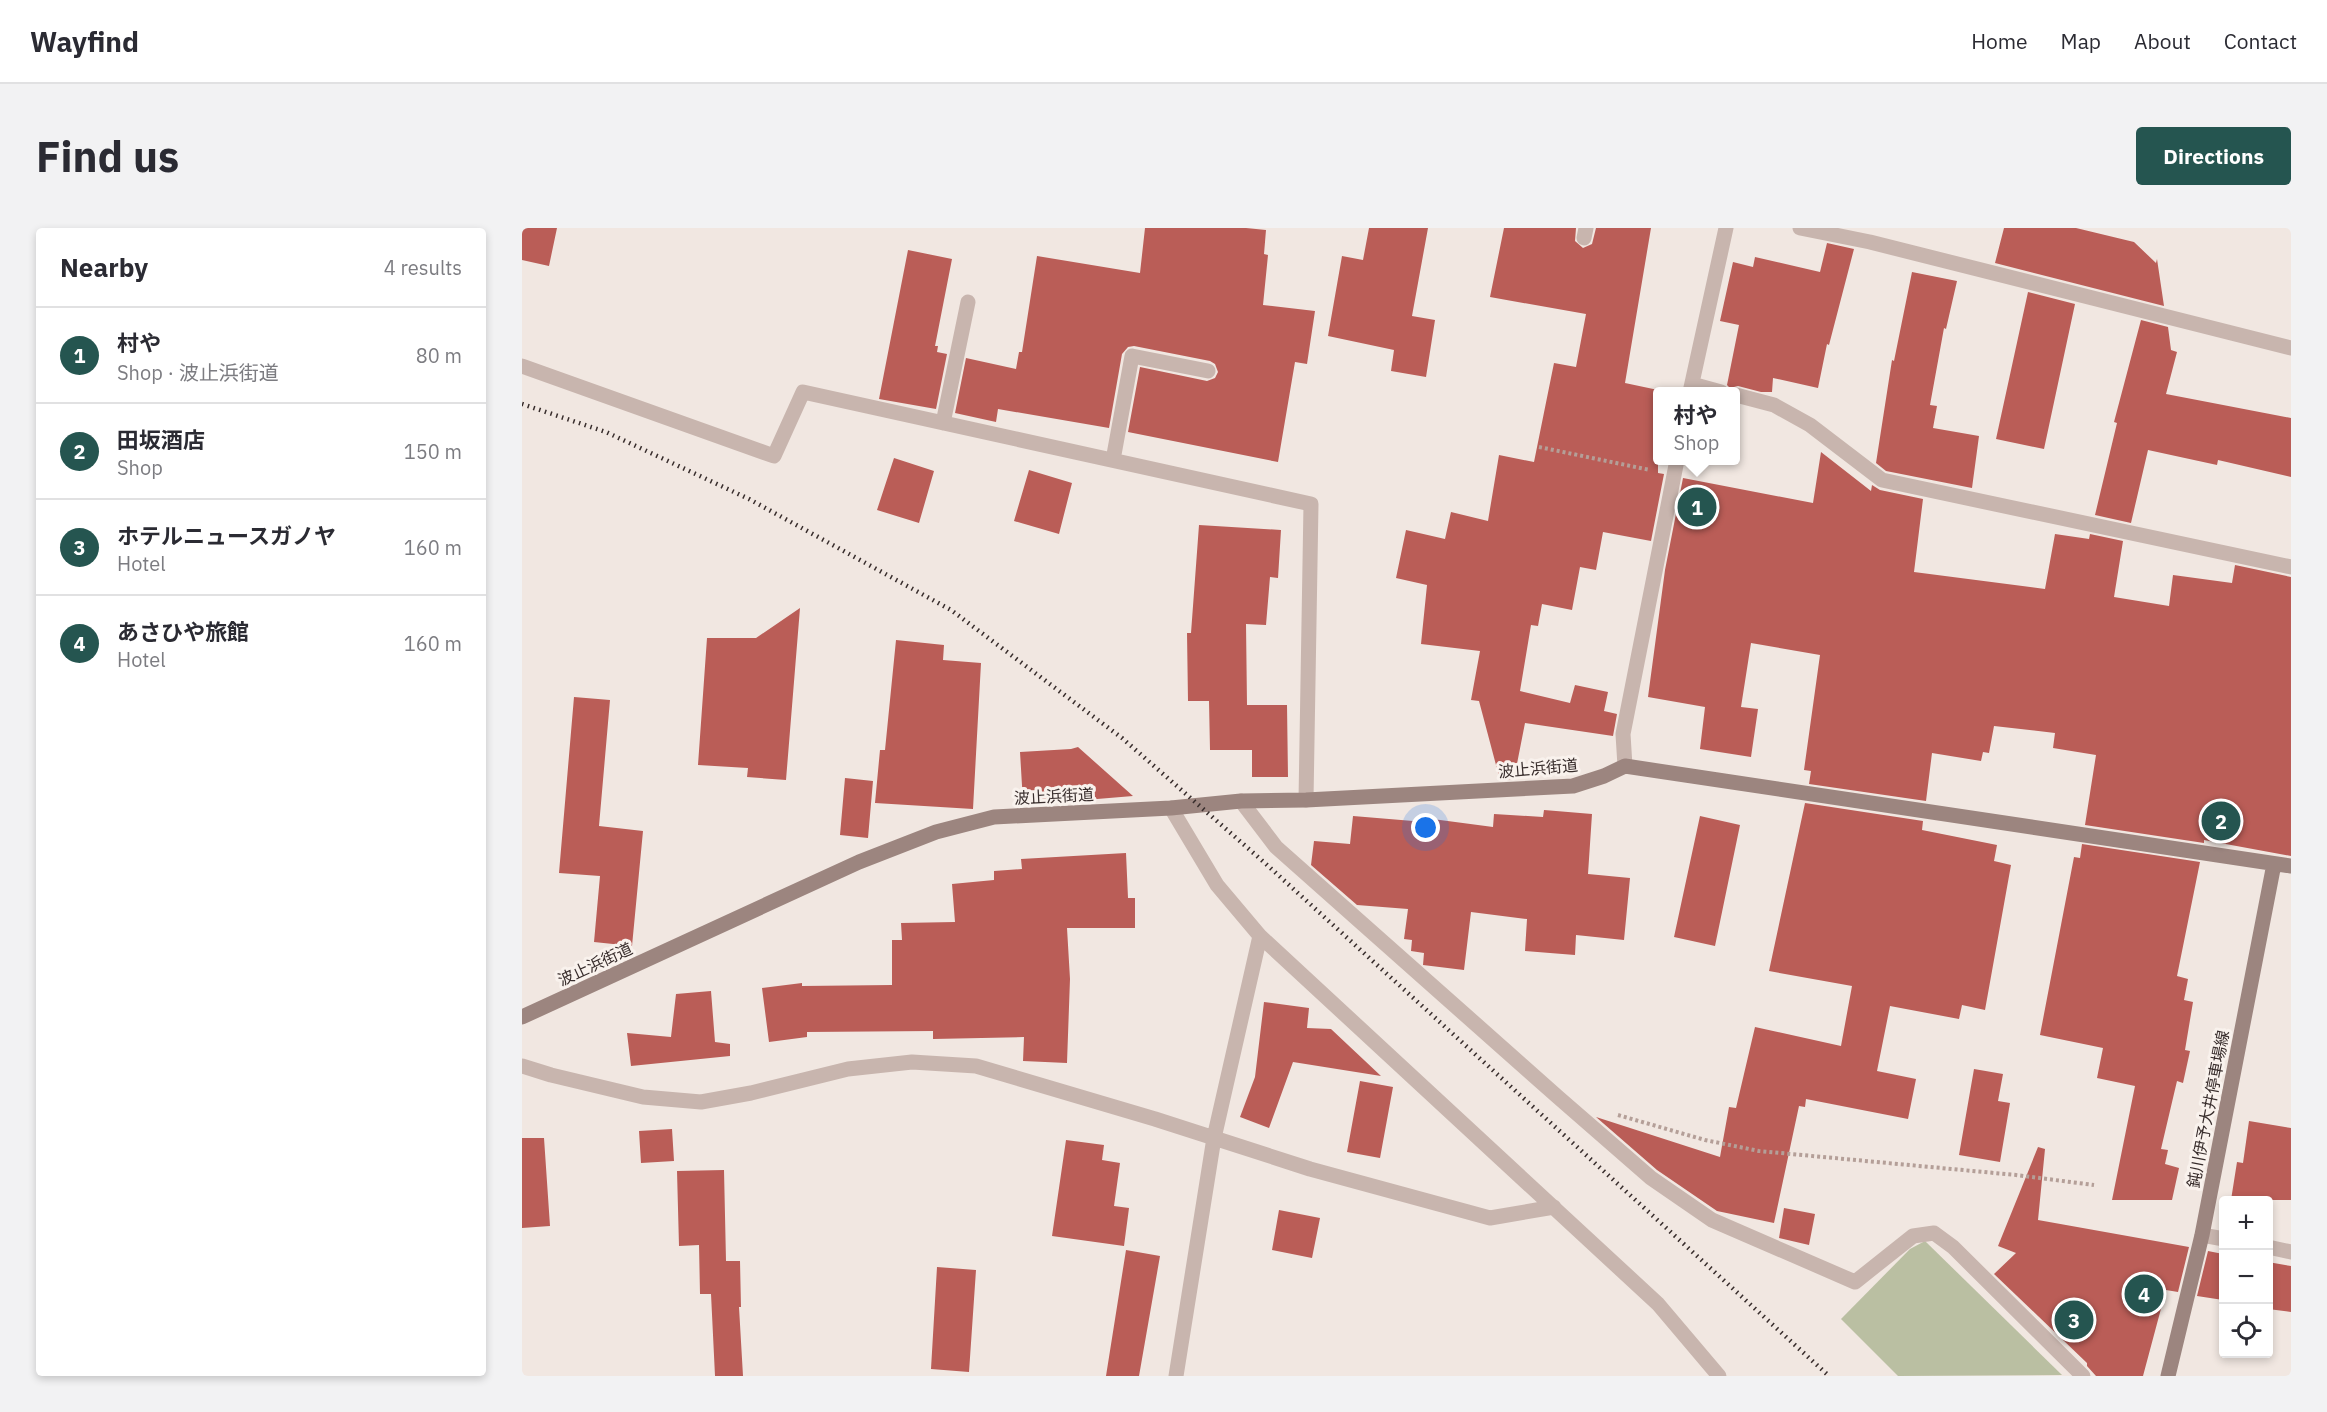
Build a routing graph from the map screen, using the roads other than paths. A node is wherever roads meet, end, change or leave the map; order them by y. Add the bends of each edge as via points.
1 (1726, 228) edge
2 (1800, 228) edge
3 (968, 302) dead end
4 (2291, 348) edge
5 (522, 366) edge
6 (1208, 371) dead end
7 (1691, 387) edge
8 (1740, 396) edge
9 (943, 423) junction
10 (1113, 460) junction
11 (1675, 468) edge
12 (2291, 567) edge
13 (1625, 766) junction
14 (1306, 800) junction
15 (1241, 801) junction
16 (1171, 808) junction
17 (2274, 864) junction
18 (2291, 867) edge
19 (1260, 936) junction
20 (522, 1017) edge
21 (522, 1066) edge
22 (1214, 1138) junction
23 (1554, 1207) junction
24 (2202, 1235) junction
25 (2219, 1238) edge
26 (2273, 1248) edge
27 (2291, 1252) edge
28 (1176, 1376) edge
29 (1719, 1376) edge
30 (2083, 1376) edge
31 (2168, 1376) edge

1 - 7 street
2 - 4 street via 1870,242
3 - 9 street
5 - 9 street via 774,456 803,392
6 - 10 street via 1132,356
8 - 12 street via 1774,405 1810,425 1882,480
9 - 10 street
10 - 14 street via 1311,504
11 - 13 street via 1623,734
13 - 14 street, 波止浜街道 via 1574,786
13 - 17 street
14 - 15 street, 波止浜街道
15 - 16 street, 波止浜街道
15 - 30 street via 1276,847 1652,1178 1712,1220 1855,1282 1913,1236 1934,1233 1953,1247
16 - 19 street via 1217,885
16 - 20 street, 波止浜街道 via 994,817 936,832 858,862
17 - 18 street
17 - 24 street, 鈍川伊予大井停車場線
19 - 22 street
19 - 23 street
21 - 22 street via 642,1097 701,1102 848,1069 912,1062 976,1066
22 - 23 street via 1310,1169 1490,1218
22 - 28 street
23 - 29 street via 1658,1304
24 - 25 street
24 - 31 street, 鈍川伊予大井停車場線
26 - 27 street

